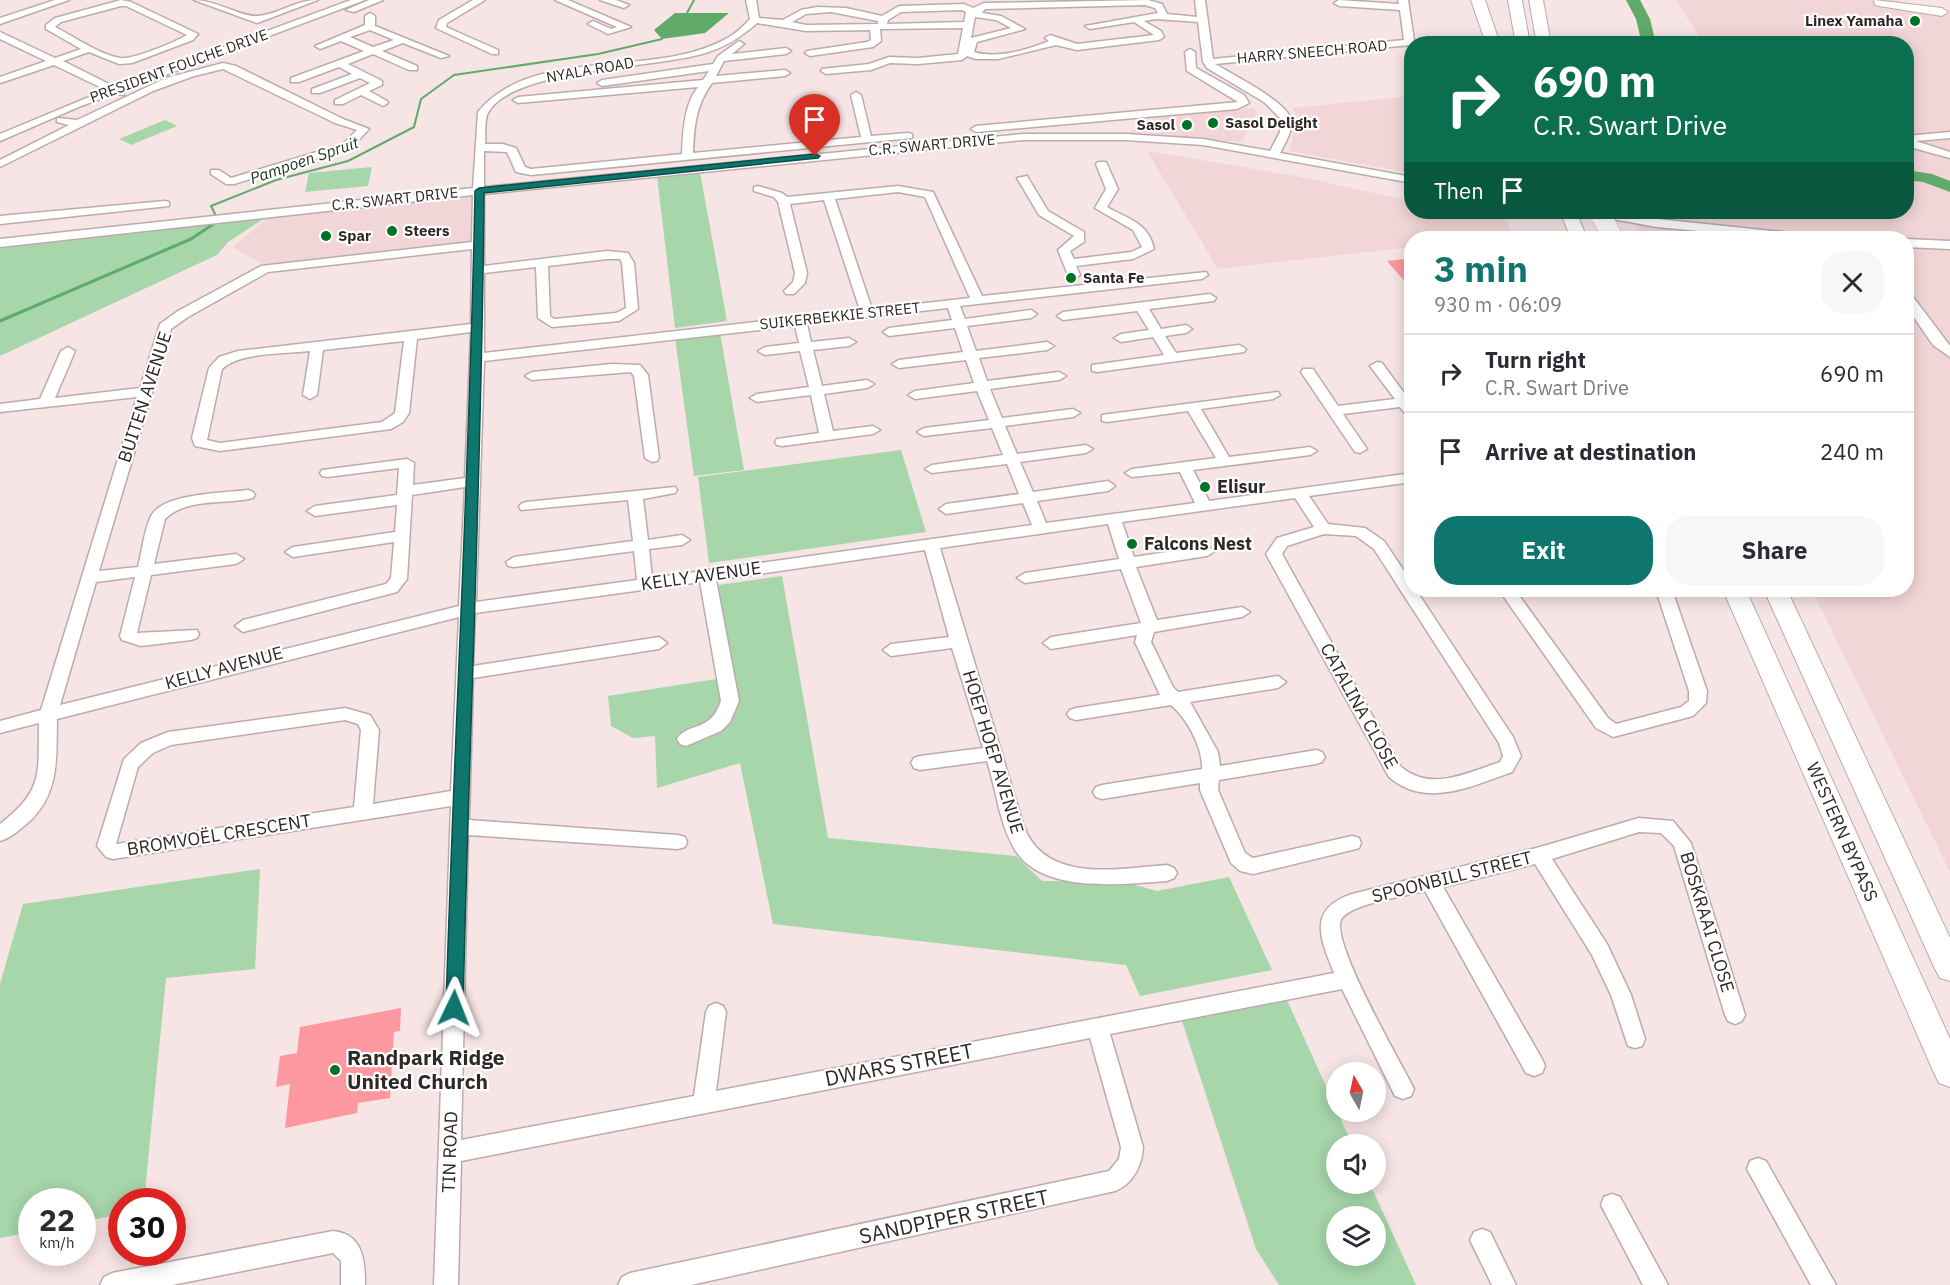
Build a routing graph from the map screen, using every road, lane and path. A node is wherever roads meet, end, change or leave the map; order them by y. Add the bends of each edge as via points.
1 (64, 0) edge
2 (200, 0) edge
3 (310, 0) edge
4 (378, 0) edge
5 (480, 0) edge
6 (560, 0) edge
7 (605, 0) edge
8 (751, 0) edge
9 (1200, 0) edge
10 (1478, 0) edge
11 (1490, 0) edge
12 (1515, 0) edge
13 (1536, 0) edge
14 (1908, 0) edge
15 (1929, 0) edge
16 (1879, 2) dead end
17 (1339, 3) dead end
18 (1404, 3) edge
19 (358, 4) edge
20 (624, 5) dead end
21 (1947, 12) edge
22 (1163, 15) junction
23 (1204, 18) junction
24 (755, 20) junction
25 (0, 21) edge
26 (1138, 21) junction
27 (785, 23) junction
28 (593, 24) dead end
29 (880, 24) junction
30 (968, 25) junction
31 (1090, 26) dead end
32 (370, 27) junction
33 (0, 35) edge
34 (1408, 36) edge
35 (1490, 36) edge
36 (1497, 36) edge
37 (1521, 36) edge
38 (1543, 36) edge
39 (341, 38) junction
40 (402, 40) junction
41 (743, 42) dead end
42 (1404, 43) edge
43 (320, 46) dead end
44 (835, 48) junction
45 (89, 49) junction
46 (375, 51) junction
47 (786, 51) dead end
48 (495, 52) dead end
49 (1190, 52) dead end
50 (810, 53) dead end
51 (444, 56) dead end
52 (721, 58) junction
53 (55, 61) junction
54 (1208, 62) junction
55 (341, 64) junction
56 (714, 67) junction
57 (413, 68) dead end
58 (842, 69) junction
59 (826, 71) dead end
60 (785, 73) dead end
61 (360, 74) junction
62 (0, 80) edge
63 (295, 80) dead end
64 (708, 82) junction
65 (119, 92) junction
66 (316, 92) dead end
67 (362, 92) junction
68 (594, 93) junction
69 (856, 95) dead end
70 (518, 100) dead end
71 (339, 102) dead end
72 (383, 103) dead end
73 (61, 120) junction
74 (79, 124) junction
75 (35, 130) dead end
76 (969, 130) dead end
77 (924, 134) dead end
78 (1950, 135) edge
79 (0, 138) edge
80 (867, 140) junction
81 (1914, 140) edge
82 (1914, 144) edge
83 (479, 148) junction
84 (1274, 155) junction
85 (1950, 155) edge
86 (687, 157) junction
87 (0, 164) edge
88 (1102, 164) dead end
89 (215, 172) dead end
90 (1023, 178) dead end
91 (1404, 178) edge
92 (758, 189) dead end
93 (479, 193) junction
94 (829, 196) junction
95 (784, 201) junction
96 (165, 204) dead end
97 (1633, 219) edge
98 (0, 220) edge
99 (1734, 231) edge
100 (0, 243) edge
101 (1914, 243) edge
102 (479, 245) junction
103 (1950, 245) edge
104 (542, 262) junction
105 (1069, 262) junction
106 (479, 270) junction
107 (1202, 275) dead end
108 (1077, 281) junction
109 (1103, 286) junction
110 (790, 291) dead end
111 (1210, 298) dead end
112 (978, 301) junction
113 (953, 304) junction
114 (1141, 307) junction
115 (1914, 308) edge
116 (1114, 310) junction
117 (867, 313) junction
118 (1031, 314) dead end
119 (1063, 316) dead end
120 (800, 321) junction
121 (959, 323) junction
122 (478, 327) junction
123 (1186, 330) dead end
124 (889, 332) dead end
125 (1157, 333) junction
126 (411, 336) junction
127 (1121, 338) dead end
128 (849, 342) dead end
129 (610, 343) junction
130 (317, 346) junction
131 (807, 346) junction
132 (1047, 346) dead end
133 (1239, 349) dead end
134 (68, 351) dead end
135 (765, 351) dead end
136 (1950, 353) edge
137 (970, 355) junction
138 (477, 358) junction
139 (1172, 358) junction
140 (899, 364) dead end
141 (1377, 366) dead end
142 (612, 368) junction
143 (1097, 368) dead end
144 (1308, 372) dead end
145 (532, 376) dead end
146 (1059, 376) dead end
147 (867, 384) dead end
148 (982, 387) junction
149 (817, 390) junction
150 (144, 392) junction
151 (310, 395) dead end
152 (915, 395) dead end
153 (1273, 395) dead end
154 (758, 398) dead end
155 (1404, 399) edge
156 (46, 402) junction
157 (1404, 405) edge
158 (1192, 406) junction
159 (0, 408) edge
160 (1335, 411) junction
161 (1073, 413) dead end
162 (1107, 418) dead end
163 (997, 423) junction
164 (873, 430) dead end
165 (924, 432) dead end
166 (827, 436) junction
167 (782, 442) dead end
168 (1086, 449) dead end
169 (1360, 449) dead end
170 (1310, 451) dead end
171 (652, 458) dead end
172 (1010, 458) junction
173 (1224, 460) junction
174 (1184, 466) junction
175 (932, 469) dead end
176 (327, 473) dead end
177 (1132, 473) dead end
178 (1404, 478) edge
179 (473, 481) junction
180 (1108, 486) dead end
181 (670, 490) dead end
182 (1298, 491) junction
183 (248, 495) dead end
184 (405, 495) junction
185 (635, 495) junction
186 (1027, 497) junction
187 (1204, 506) junction
188 (526, 507) dead end
189 (946, 509) dead end
190 (315, 511) dead end
191 (1113, 519) junction
192 (1041, 529) junction
193 (1323, 529) junction
194 (402, 537) junction
195 (682, 540) dead end
196 (932, 544) junction
197 (640, 545) junction
198 (1208, 551) dead end
199 (293, 552) dead end
200 (236, 559) dead end
201 (513, 562) dead end
202 (1128, 562) junction
203 (143, 572) junction
204 (707, 575) junction
205 (89, 578) junction
206 (1025, 578) dead end
207 (1404, 583) edge
208 (645, 585) junction
209 (1413, 597) edge
210 (1512, 597) edge
211 (1666, 597) edge
212 (1737, 597) edge
213 (1778, 597) edge
214 (468, 609) junction
215 (1242, 612) dead end
216 (243, 626) dead end
217 (1148, 628) junction
218 (191, 633) dead end
219 (959, 641) junction
220 (658, 643) dead end
221 (1051, 643) dead end
222 (891, 650) dead end
223 (465, 673) junction
224 (1278, 682) dead end
225 (1175, 699) junction
226 (1076, 714) dead end
227 (48, 715) junction
228 (0, 727) edge
229 (686, 739) dead end
230 (993, 753) junction
231 (1316, 757) dead end
232 (920, 764) dead end
233 (1211, 775) junction
234 (1102, 792) dead end
235 (460, 797) junction
236 (363, 812) junction
237 (1639, 825) joint
238 (460, 827) junction
239 (0, 834) edge
240 (678, 842) dead end
241 (1352, 843) dead end
242 (1540, 855) junction
243 (1167, 873) dead end
244 (1431, 884) junction
245 (1950, 969) edge
246 (1347, 979) junction
247 (716, 1012) dead end
248 (1735, 1015) dead end
249 (1097, 1026) junction
250 (1635, 1039) dead end
251 (1534, 1066) dead end
252 (1950, 1073) edge
253 (1404, 1089) dead end
254 (704, 1102) junction
255 (450, 1153) junction
256 (1758, 1169) dead end
257 (1612, 1204) dead end
258 (1482, 1240) dead end
259 (112, 1285) edge
260 (353, 1285) edge
261 (446, 1285) edge
262 (630, 1285) edge
263 (1504, 1285) edge
264 (1656, 1285) edge
265 (1824, 1285) edge

1 - 25 street
2 - 3 street via 257,20
4 - 19 street, PRESIDENT FOUCHE DRIVE
5 - 48 street via 442,22 441,28
6 - 28 street via 627,27 611,32
7 - 20 street
8 - 24 street
9 - 23 street
10 - 35 highway
11 - 36 highway
12 - 37 highway
13 - 38 highway
14 - 21 main road
15 - 21 main road
16 - 21 main road
17 - 18 street
18 - 34 street, HARRY SNEECH ROAD
19 - 32 street via 370,15
19 - 65 street, PRESIDENT FOUCHE DRIVE
22 - 23 street
22 - 26 street
22 - 26 street via 1156,4 1145,2 984,6 978,8 977,15 998,18 1020,29 973,40 969,53 1025,53 1053,40 1077,47 1159,37
23 - 54 street
24 - 27 street
24 - 83 street, NYALA ROAD via 742,34 712,49 560,75 514,87 485,107
26 - 31 street
27 - 29 street via 806,28
27 - 29 street via 793,13 801,11 853,10
29 - 30 street
29 - 30 street via 899,9 964,7 971,11
29 - 44 street via 874,44
30 - 58 street via 962,57 889,60 871,67
32 - 39 street
32 - 40 street
33 - 53 street
39 - 43 street
39 - 46 street
40 - 46 street
40 - 51 street
41 - 52 street
42 - 54 street, HARRY SNEECH ROAD
44 - 50 street
44 - 58 street
45 - 45 street via 50,29 50,25 121,3 194,34 132,60 113,60
45 - 53 street
46 - 55 street
46 - 57 street
47 - 52 street
49 - 76 street via 1189,66 1194,72 1244,103
52 - 56 street
53 - 62 street
53 - 65 street
54 - 84 street via 1218,73 1280,110 1286,124
55 - 61 street
55 - 63 street
56 - 64 street
56 - 68 street via 606,82 596,86
58 - 59 street
60 - 64 street
61 - 66 street
61 - 67 street via 378,83
64 - 68 street
64 - 86 street via 696,96
65 - 73 street
65 - 79 street, PRESIDENT FOUCHE DRIVE
67 - 71 street
67 - 72 street
68 - 70 street
69 - 80 street
73 - 74 street
73 - 75 street
74 - 87 street
74 - 89 street via 169,82 223,66 364,129 347,146 230,182
77 - 80 street
78 - 81 street
80 - 86 street
82 - 85 street
83 - 86 street via 512,150 518,168 526,172
83 - 93 street, NYALA ROAD
84 - 91 street, C.R. SWART DRIVE
84 - 93 street, C.R. SWART DRIVE via 1184,141 1071,135
88 - 105 street via 1112,189 1101,208 1134,223 1148,249 1133,255
90 - 105 street via 1043,213 1080,235 1064,250
92 - 95 street
93 - 100 street, C.R. SWART DRIVE
93 - 102 street, TIN ROAD
94 - 95 street
94 - 112 street via 898,189 929,194
94 - 117 street
95 - 110 street via 801,273 799,283
96 - 98 street
97 - 99 street
101 - 103 street
102 - 106 street, TIN ROAD
102 - 150 street, BUITEN AVENUE via 260,270 165,327
104 - 104 street via 624,256 632,309 619,317 552,323 544,318 543,312
104 - 106 street
105 - 108 street
106 - 122 street, TIN ROAD
107 - 109 street, SUIKERBEKKIE STREET
108 - 109 street, SUIKERBEKKIE STREET
108 - 112 street, SUIKERBEKKIE STREET
109 - 116 street
111 - 114 street
112 - 113 street, SUIKERBEKKIE STREET
113 - 117 street, SUIKERBEKKIE STREET
113 - 121 street
114 - 116 street
114 - 125 street
115 - 136 street
116 - 119 street
117 - 120 street, SUIKERBEKKIE STREET
118 - 121 street
120 - 129 street, SUIKERBEKKIE STREET
120 - 131 street
121 - 124 street
121 - 137 street
122 - 126 street
122 - 138 street, TIN ROAD
123 - 125 street
125 - 127 street
125 - 139 street
126 - 130 street
126 - 130 street via 402,412 393,423 220,447 200,443 219,363 237,355
128 - 131 street
129 - 138 street, SUIKERBEKKIE STREET
129 - 142 street
130 - 151 street
131 - 135 street
131 - 149 street
132 - 137 street
133 - 139 street
134 - 156 street
137 - 140 street
137 - 148 street
138 - 179 street, TIN ROAD
139 - 143 street
141 - 155 street
142 - 145 street
142 - 171 street via 629,366 640,375
144 - 160 street
146 - 148 street
147 - 149 street
148 - 152 street
148 - 163 street
149 - 154 street
149 - 166 street
150 - 156 street
150 - 205 street, BUITEN AVENUE
153 - 158 street
156 - 159 street
157 - 160 street
158 - 162 street
158 - 173 street
160 - 169 street
161 - 163 street
163 - 165 street
163 - 172 street
164 - 166 street
166 - 167 street
168 - 172 street
170 - 173 street
172 - 175 street
172 - 186 street
173 - 174 street
174 - 177 street
174 - 187 street
176 - 184 street via 407,463
178 - 182 street, KELLY AVENUE
179 - 184 street
179 - 214 street, TIN ROAD
180 - 186 street
181 - 185 street
182 - 187 street, KELLY AVENUE
182 - 193 street
183 - 203 street via 180,504 162,512
184 - 190 street
184 - 194 street
185 - 188 street
185 - 197 street
186 - 189 street
186 - 192 street
187 - 191 street, KELLY AVENUE
191 - 192 street, KELLY AVENUE
191 - 202 street
192 - 196 street, KELLY AVENUE
193 - 207 street, CATALINA CLOSE via 1360,531 1379,545
193 - 209 street, CATALINA CLOSE via 1282,542 1274,554 1395,772 1412,786 1434,788 1506,767 1512,756 1507,742
194 - 199 street
194 - 216 street via 399,579 391,588
195 - 197 street
196 - 204 street, KELLY AVENUE
196 - 219 street, HOEP HOEP AVENUE
197 - 201 street
197 - 208 street
198 - 202 street
200 - 203 street
202 - 206 street
202 - 217 street via 1148,615
203 - 205 street
203 - 218 street via 130,638
204 - 208 street, KELLY AVENUE
204 - 229 street via 730,701 723,721
205 - 227 street, BUITEN AVENUE
208 - 214 street, KELLY AVENUE
210 - 211 street via 1602,723 1613,730 1687,712 1697,703 1698,691
212 - 252 highway, WESTERN BYPASS
213 - 245 highway
214 - 223 street, TIN ROAD
214 - 227 street, KELLY AVENUE
215 - 217 street
217 - 221 street
217 - 225 street via 1143,642 1166,691
219 - 222 street
219 - 230 street, HOEP HOEP AVENUE
220 - 223 street
223 - 235 street, TIN ROAD
224 - 225 street
225 - 226 street
225 - 233 street via 1187,710 1209,752
227 - 228 street, KELLY AVENUE
227 - 239 street, BUITEN AVENUE via 49,765 43,794 33,808
230 - 232 street
230 - 243 street, HOEP HOEP AVENUE via 1020,838 1032,859 1049,868 1078,874
231 - 233 street
233 - 234 street
233 - 241 street via 1209,790 1233,848 1247,866
235 - 236 street, BROMVOËL CRESCENT
235 - 238 street, TIN ROAD
236 - 236 street, BROMVOËL CRESCENT via 114,852 106,846 130,764 147,748 168,740 345,714 364,719 370,730
237 - 242 street, SPOONBILL STREET
237 - 248 street, BOSKRAAI CLOSE via 1666,826 1682,843
238 - 240 street
238 - 255 street, TIN ROAD
242 - 244 street, SPOONBILL STREET
242 - 250 street via 1600,950 1621,995
244 - 246 street, SPOONBILL STREET via 1352,902 1333,914 1330,933
244 - 251 street
246 - 249 street, DWARS STREET
246 - 253 street, SPOONBILL STREET
247 - 254 street
249 - 254 street, DWARS STREET
249 - 262 street, SANDPIPER STREET via 1132,1147 1132,1160 1126,1172 1115,1180
254 - 255 street, DWARS STREET
255 - 261 street, TIN ROAD
256 - 265 street
257 - 264 street
258 - 263 street
259 - 260 street via 333,1242 341,1243 353,1257

